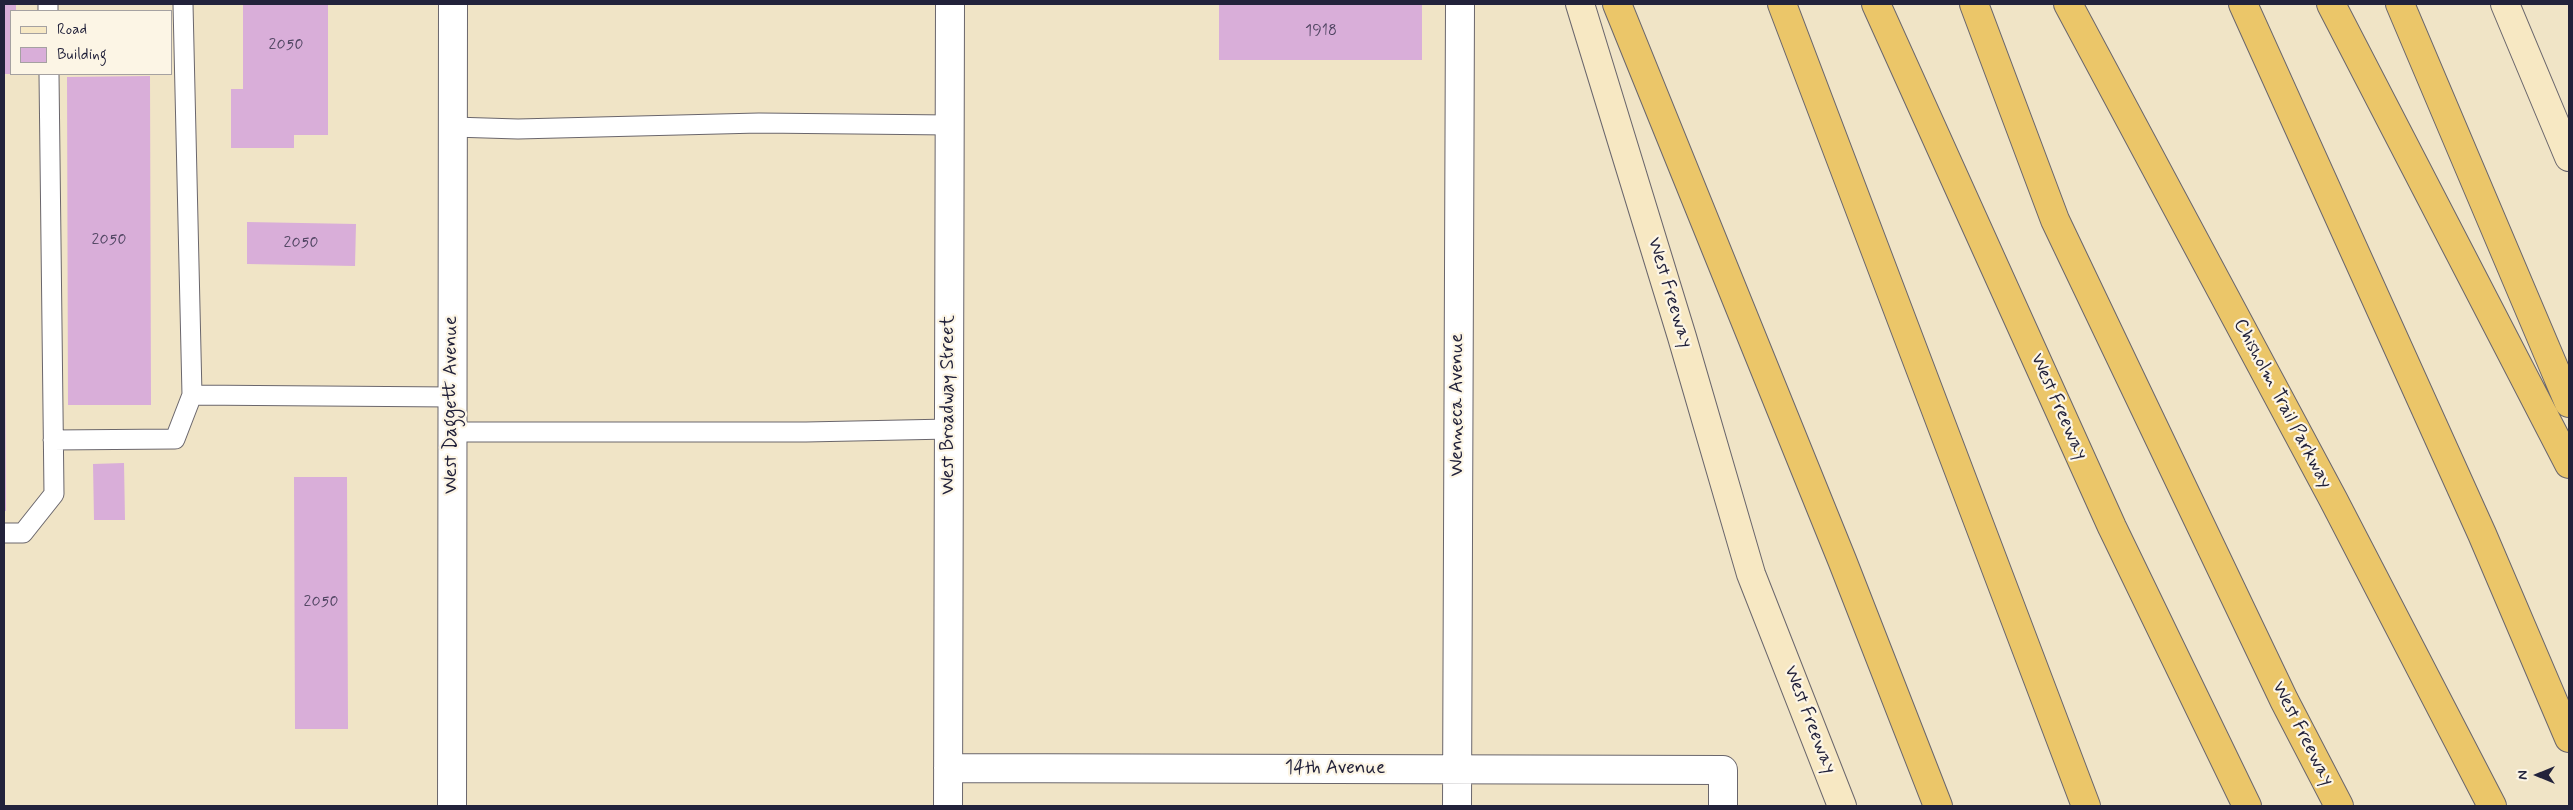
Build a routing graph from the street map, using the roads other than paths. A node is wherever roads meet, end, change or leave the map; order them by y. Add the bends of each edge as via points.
1 (183, 4) edge
2 (453, 4) edge
3 (950, 4) edge
4 (1460, 4) edge
5 (1580, 4) edge
6 (1617, 4) edge
7 (1782, 4) edge
8 (1876, 4) edge
9 (1974, 4) edge
10 (2068, 4) edge
11 (2243, 4) edge
12 (2331, 4) edge
13 (2400, 4) edge
14 (2505, 4) edge
15 (49, 75) edge
16 (950, 125) junction
17 (454, 127) junction
18 (2569, 158) edge
19 (192, 395) junction
20 (451, 397) junction
21 (2569, 403) edge
22 (949, 429) junction
23 (453, 432) junction
24 (53, 440) junction
25 (2569, 464) edge
26 (4, 533) edge
27 (2569, 738) edge
28 (948, 768) junction
29 (1456, 769) junction
30 (452, 806) edge
31 (948, 806) edge
32 (1457, 806) edge
33 (1723, 806) edge
34 (1842, 806) edge
35 (1938, 806) edge
36 (2086, 806) edge
37 (2247, 806) edge
38 (2339, 806) edge
39 (2492, 806) edge

1 - 19 lane
2 - 17 street, West Daggett Avenue
3 - 16 street, West Broadway Street
4 - 29 street, Wenneca Avenue
5 - 34 main road, West Freeway via 1751,574
6 - 35 highway
7 - 36 highway
8 - 37 highway, West Freeway via 2112,527
9 - 38 highway, West Freeway via 2056,220 2284,700
10 - 39 highway, Chisholm Trail Parkway via 2333,499
11 - 27 highway via 2482,534
12 - 25 highway
13 - 21 highway
14 - 18 main road
15 - 24 lane
16 - 17 lane via 759,123 518,129
16 - 22 street, West Broadway Street
17 - 20 street, West Daggett Avenue
19 - 20 lane
19 - 24 lane via 175,439
20 - 23 street, West Daggett Avenue
22 - 23 lane
22 - 28 street, West Broadway Street
23 - 30 street, West Daggett Avenue
24 - 26 lane via 54,494 23,533
28 - 29 street, 14th Avenue
28 - 31 street, West Broadway Street
29 - 32 street, Wenneca Avenue
29 - 33 street, 14th Avenue via 1723,770

